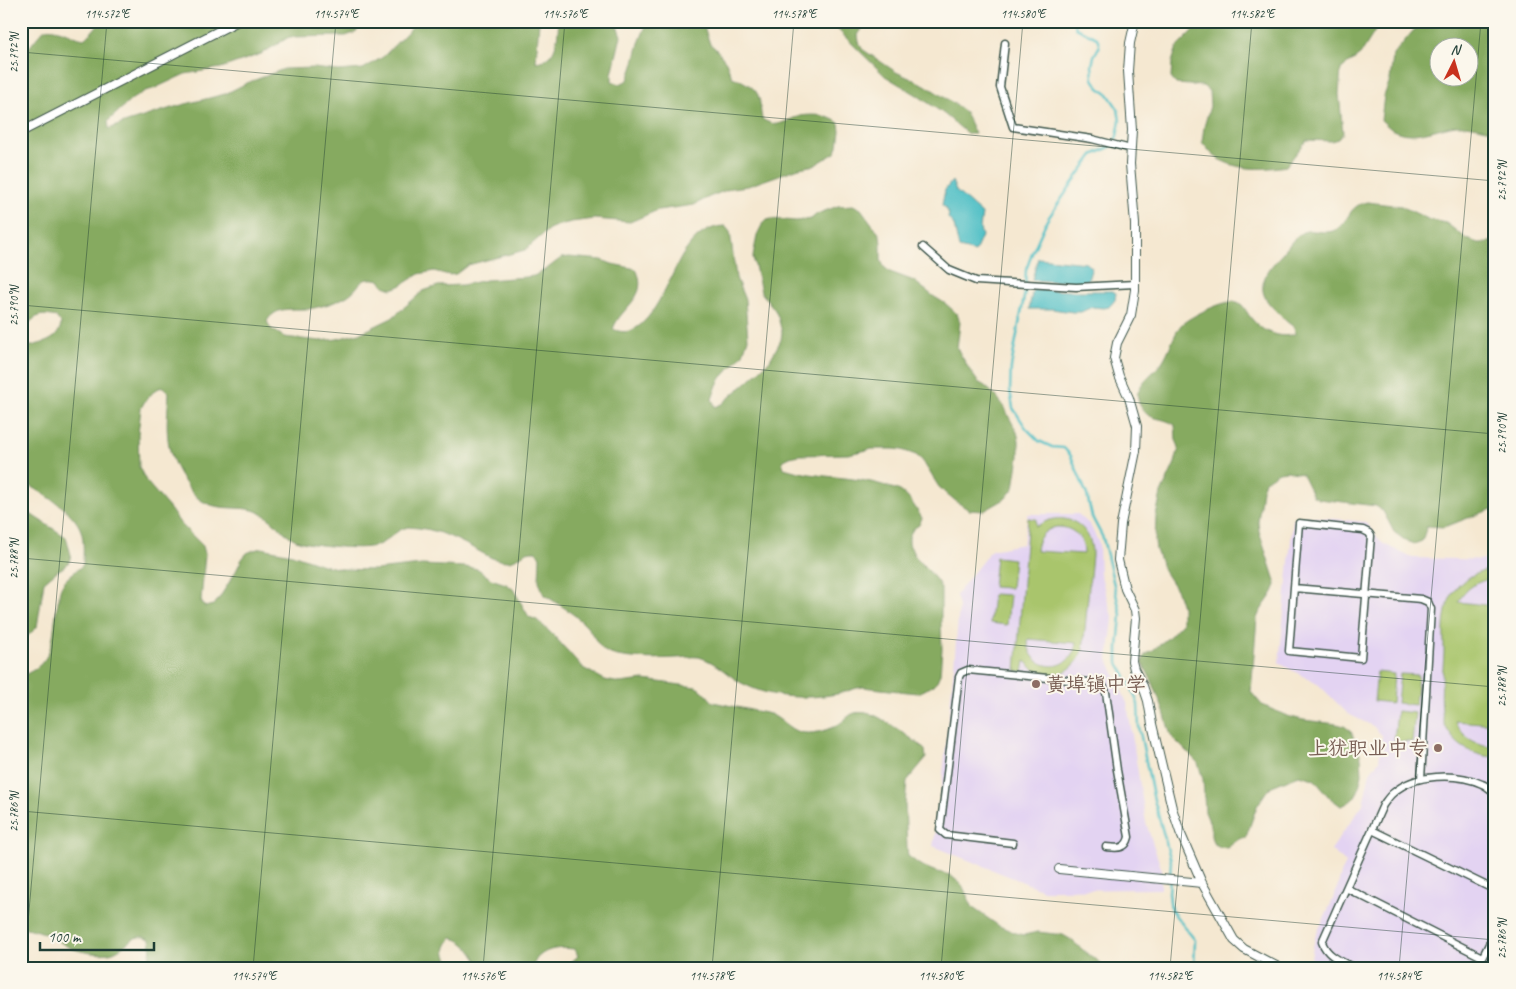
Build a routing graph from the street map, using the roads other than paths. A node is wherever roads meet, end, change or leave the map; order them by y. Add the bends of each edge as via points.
1 (238, 21) edge
2 (1135, 21) edge
3 (1006, 43) dead end
4 (21, 132) edge
5 (1131, 149) junction
6 (923, 247) dead end
7 (1135, 284) junction
8 (1294, 588) junction
9 (1366, 595) junction
10 (1421, 779) junction
11 (1495, 793) edge
12 (1372, 830) junction
13 (1013, 843) dead end
14 (1106, 847) dead end
15 (1059, 869) dead end
16 (1202, 883) junction
17 (1346, 888) junction
18 (1495, 890) edge
19 (1495, 932) edge
20 (1482, 957) junction
21 (1275, 967) edge
22 (1354, 968) edge
23 (1477, 968) edge

1 - 4 street
2 - 5 street via 1128,54
3 - 5 street via 1000,87 1013,127
5 - 7 street
6 - 7 street via 949,270 976,281 1076,286
7 - 16 street via 1131,315 1117,343 1114,358 1137,426 1136,451 1121,524 1118,560 1125,589 1135,610 1134,669 1148,701 1172,808
8 - 9 street
8 - 9 street via 1289,651 1361,658
8 - 9 street via 1299,523 1369,533 1372,541
9 - 10 street via 1422,600 1428,602 1431,609
10 - 11 street via 1462,777 1484,784
10 - 12 street via 1394,792 1383,805
12 - 17 street
12 - 18 street
13 - 14 street via 946,835 940,830 959,677 964,671 1099,683 1103,686 1130,837 1123,847
15 - 16 street
16 - 21 street via 1234,940
17 - 20 street
17 - 22 street via 1322,942 1330,954
19 - 20 street
20 - 23 street

